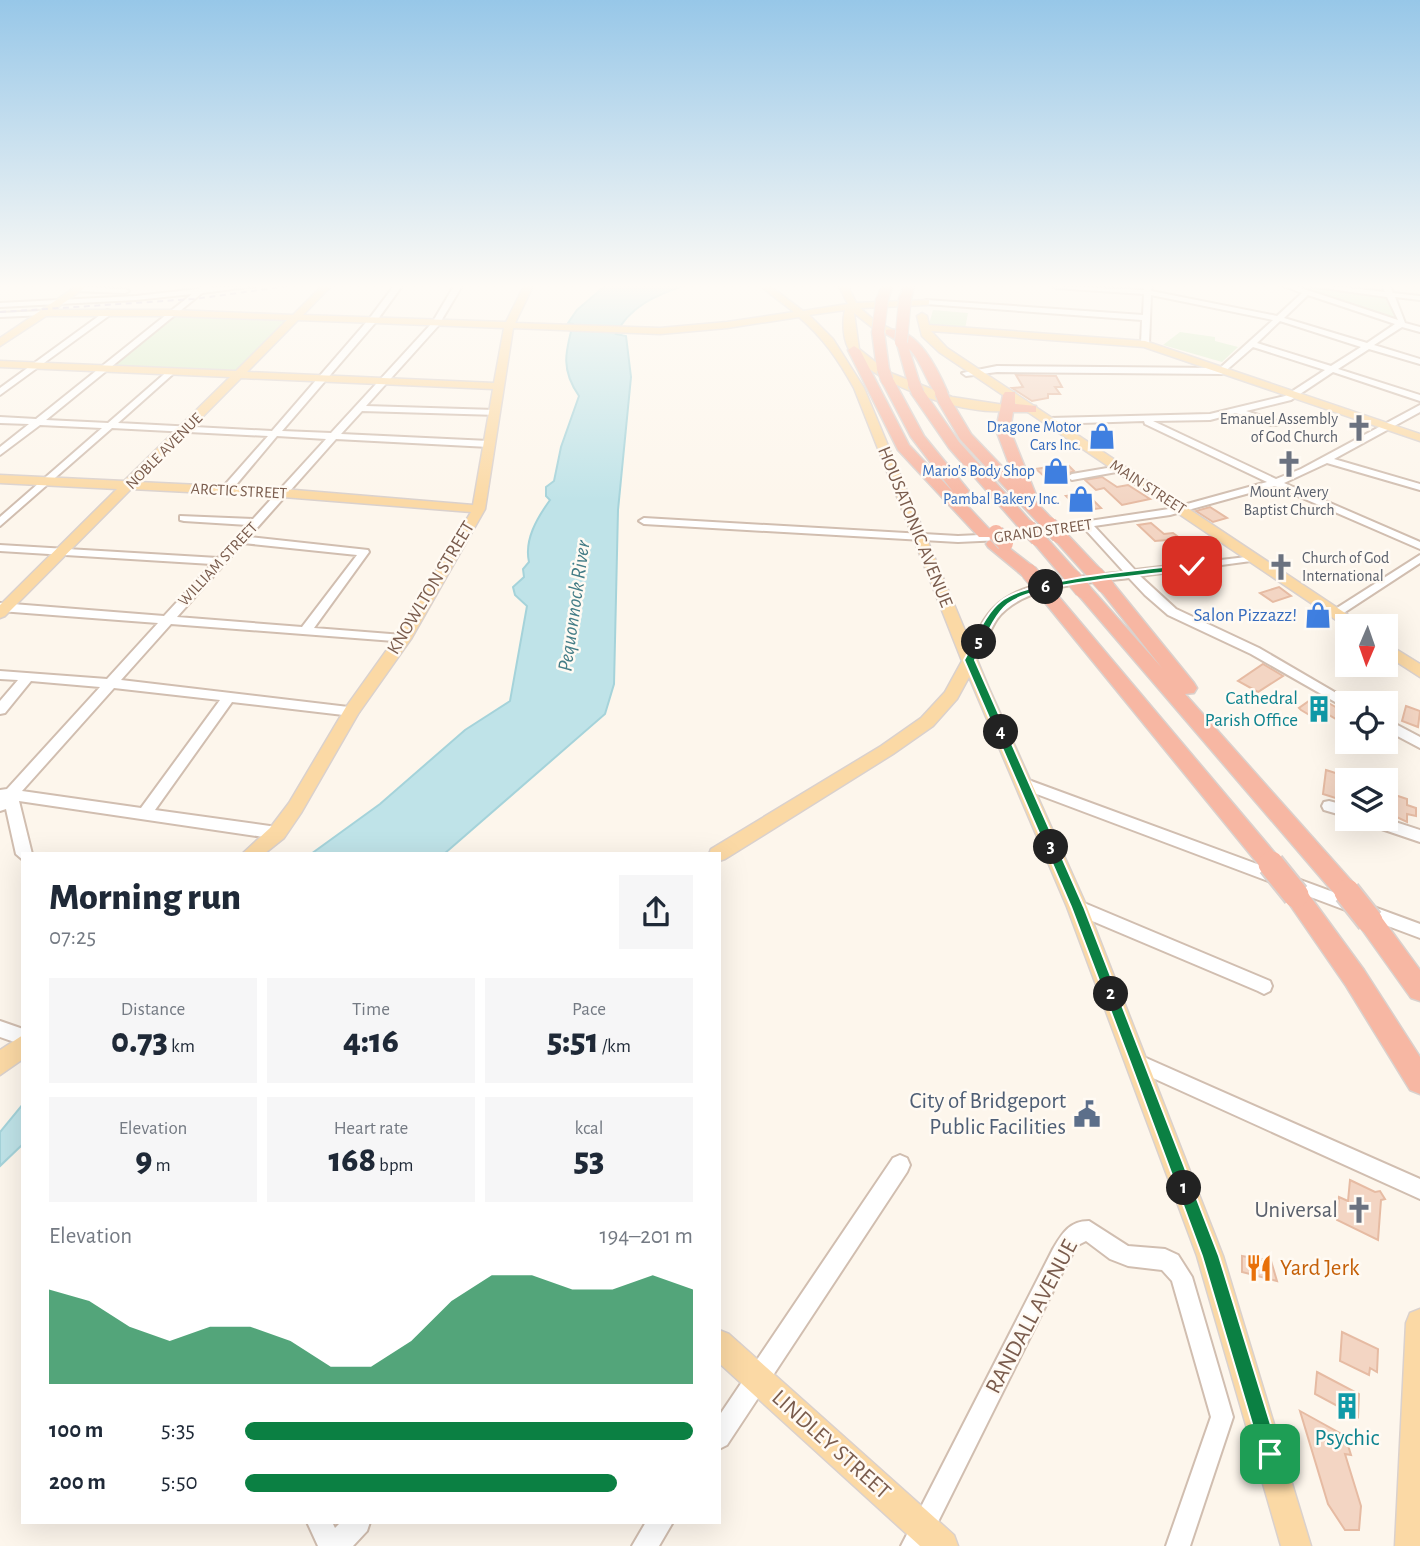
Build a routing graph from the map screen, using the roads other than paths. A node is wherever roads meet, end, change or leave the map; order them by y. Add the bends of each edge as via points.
1 (46, 358) edge
2 (116, 358) edge
3 (256, 358) edge
4 (339, 358) edge
5 (404, 358) edge
6 (503, 358) edge
7 (842, 358) edge
8 (857, 358) edge
9 (863, 358) edge
10 (885, 358) edge
11 (906, 358) edge
12 (925, 358) edge
13 (943, 358) edge
14 (953, 358) edge
15 (1185, 358) edge
16 (1237, 358) edge
17 (1297, 358) edge
18 (1349, 358) edge
19 (0, 364) edge
20 (37, 365) junction
21 (103, 368) junction
22 (1333, 370) junction
23 (1222, 371) junction
24 (170, 372) junction
25 (971, 372) junction
26 (240, 374) junction
27 (321, 378) junction
28 (383, 381) junction
29 (498, 386) junction
30 (0, 393) edge
31 (1294, 396) junction
32 (1420, 398) edge
33 (1009, 402) junction
34 (359, 408) junction
35 (1420, 408) edge
36 (1031, 409) joint
37 (1238, 411) junction
38 (495, 413) junction
39 (1143, 419) junction
40 (0, 420) edge
41 (1050, 421) junction
42 (37, 422) junction
43 (1274, 424) dead end
44 (110, 425) junction
45 (1387, 427) junction
46 (186, 429) junction
47 (275, 434) junction
48 (333, 436) junction
49 (1420, 438) edge
50 (489, 444) junction
51 (0, 452) edge
52 (1325, 458) junction
53 (1119, 469) junction
54 (1072, 477) dead end
55 (0, 478) edge
56 (47, 481) junction
57 (1276, 483) junction
58 (130, 485) junction
59 (1420, 487) edge
60 (226, 490) junction
61 (283, 493) junction
62 (479, 509) junction
63 (1181, 509) junction
64 (184, 519) dead end
65 (644, 521) dead end
66 (257, 522) junction
67 (0, 523) edge
68 (1087, 525) junction
69 (1054, 530) junction
70 (919, 537) junction
71 (995, 539) junction
72 (242, 540) junction
73 (1420, 546) edge
74 (0, 548) edge
75 (63, 551) junction
76 (1251, 558) junction
77 (1420, 558) edge
78 (220, 561) junction
79 (1133, 575) junction
80 (1089, 582) junction
81 (2, 609) edge
82 (1335, 612) junction
83 (1338, 614) edge
84 (168, 619) junction
85 (305, 632) junction
86 (403, 639) junction
87 (1398, 656) edge
88 (970, 660) junction
89 (1420, 672) edge
90 (0, 675) edge
91 (28, 677) junction
92 (109, 682) junction
93 (1335, 696) edge
94 (229, 697) junction
95 (0, 710) edge
96 (352, 711) junction
97 (1398, 731) edge
98 (1420, 743) edge
99 (1023, 783) junction
100 (3, 798) edge
101 (1329, 806) dead end
102 (1335, 808) edge
103 (145, 813) junction
104 (1398, 829) edge
105 (277, 832) junction
106 (1420, 836) edge
107 (23, 852) edge
108 (253, 852) edge
109 (721, 852) edge
110 (1077, 907) junction
111 (1420, 931) edge
112 (1264, 986) dead end
113 (1418, 987) edge
114 (0, 1029) edge
115 (21, 1036) edge
116 (21, 1047) edge
117 (1137, 1062) junction
118 (0, 1064) edge
119 (1414, 1072) edge
120 (900, 1165) dead end
121 (1420, 1189) edge
122 (1420, 1323) edge
123 (721, 1346) edge
124 (758, 1380) junction
125 (721, 1434) edge
126 (319, 1524) edge
127 (356, 1524) edge
128 (659, 1524) edge
129 (927, 1540) edge
130 (333, 1546) edge
131 (644, 1546) edge
132 (1178, 1546) edge
133 (1296, 1546) edge
134 (1410, 1546) edge

1 - 20 street
2 - 21 street
3 - 26 main road, NOBLE AVENUE
4 - 27 street
5 - 28 street, WILLIAM STREET
6 - 29 main road, KNOWLTON STREET
7 - 70 main road, HOUSATONIC AVENUE via 859,388
8 - 71 highway via 903,447
9 - 33 main road via 919,390 984,407
10 - 71 highway via 885,374 918,437
11 - 80 highway, bridge via 916,389 949,439 1033,533
12 - 69 highway via 965,436
13 - 25 main road
14 - 25 main road
15 - 23 main road
16 - 23 street
17 - 22 street
18 - 22 street
19 - 20 main road
20 - 21 main road
20 - 30 street
21 - 24 main road
21 - 42 street
22 - 31 street
22 - 32 street
23 - 25 street
23 - 31 main road
24 - 26 main road
24 - 44 street
25 - 33 main road
26 - 27 main road
26 - 46 main road, NOBLE AVENUE
27 - 28 main road
27 - 47 street
28 - 29 main road
28 - 34 street, WILLIAM STREET
29 - 38 main road, KNOWLTON STREET
31 - 37 street
31 - 45 main road
33 - 36 highway
33 - 69 highway via 1003,430 1019,478
34 - 38 street
34 - 48 street, WILLIAM STREET
35 - 45 street, GRAND STREET
36 - 41 main road, MAIN STREET
37 - 39 street via 1201,418
37 - 43 street
38 - 50 main road, KNOWLTON STREET
39 - 41 street
39 - 57 street
40 - 42 street
41 - 53 main road, MAIN STREET
42 - 44 street
42 - 51 street
44 - 46 street
44 - 56 street
45 - 49 main road
45 - 52 street, GRAND STREET
46 - 47 street
46 - 58 main road, NOBLE AVENUE
47 - 48 street
47 - 60 street
48 - 50 street
48 - 61 street, WILLIAM STREET
50 - 62 main road, KNOWLTON STREET
52 - 57 street, GRAND STREET
52 - 59 street
53 - 54 street
53 - 63 main road, MAIN STREET
55 - 56 main road, ARCTIC STREET
56 - 58 main road, ARCTIC STREET
56 - 67 street
57 - 63 street, GRAND STREET
57 - 73 street
58 - 60 main road, ARCTIC STREET
58 - 75 main road, NOBLE AVENUE
60 - 61 main road, ARCTIC STREET
61 - 62 main road, ARCTIC STREET
61 - 66 street, WILLIAM STREET
62 - 86 main road, KNOWLTON STREET
63 - 68 street, GRAND STREET
63 - 76 main road, MAIN STREET
64 - 66 street
65 - 70 street, GRAND STREET
66 - 72 street, WILLIAM STREET
68 - 70 street, GRAND STREET via 981,539
68 - 79 street
69 - 80 highway
70 - 88 main road, HOUSATONIC AVENUE
71 - 119 highway, bridge via 1029,572 1296,895
72 - 78 street, WILLIAM STREET
72 - 85 street via 364,552
74 - 75 street
75 - 78 street
75 - 81 main road, NOBLE AVENUE
76 - 79 street
76 - 82 main road, MAIN STREET
77 - 82 street
78 - 84 street, WILLIAM STREET
79 - 88 street via 1052,585 1007,600 996,610
79 - 93 street via 1172,612
80 - 113 highway, bridge via 1347,892
81 - 84 street
82 - 83 main road, MAIN STREET
84 - 85 street
84 - 92 street, WILLIAM STREET
85 - 86 street
86 - 96 main road, KNOWLTON STREET
87 - 89 main road
88 - 99 main road, HOUSATONIC AVENUE
88 - 109 main road via 951,695 927,722
90 - 91 street
91 - 92 street
91 - 95 street
92 - 94 street
92 - 100 street, WILLIAM STREET
94 - 96 street
94 - 103 street
96 - 105 main road, KNOWLTON STREET
97 - 98 street
99 - 110 main road, HOUSATONIC AVENUE
99 - 111 street
100 - 103 street
100 - 107 street
101 - 102 street
103 - 105 street
104 - 106 street
105 - 108 main road, KNOWLTON STREET
110 - 112 street
110 - 117 main road, HOUSATONIC AVENUE
114 - 115 street
116 - 118 main road
117 - 121 street
117 - 133 main road, HOUSATONIC AVENUE via 1210,1256
120 - 124 street
122 - 134 main road
123 - 124 main road, LINDLEY STREET
124 - 125 street
124 - 129 main road, LINDLEY STREET
126 - 130 street
127 - 130 street
128 - 131 street
129 - 132 street, RANDALL AVENUE via 1060,1256 1073,1234 1081,1230 1129,1257 1166,1259 1176,1267 1222,1416

